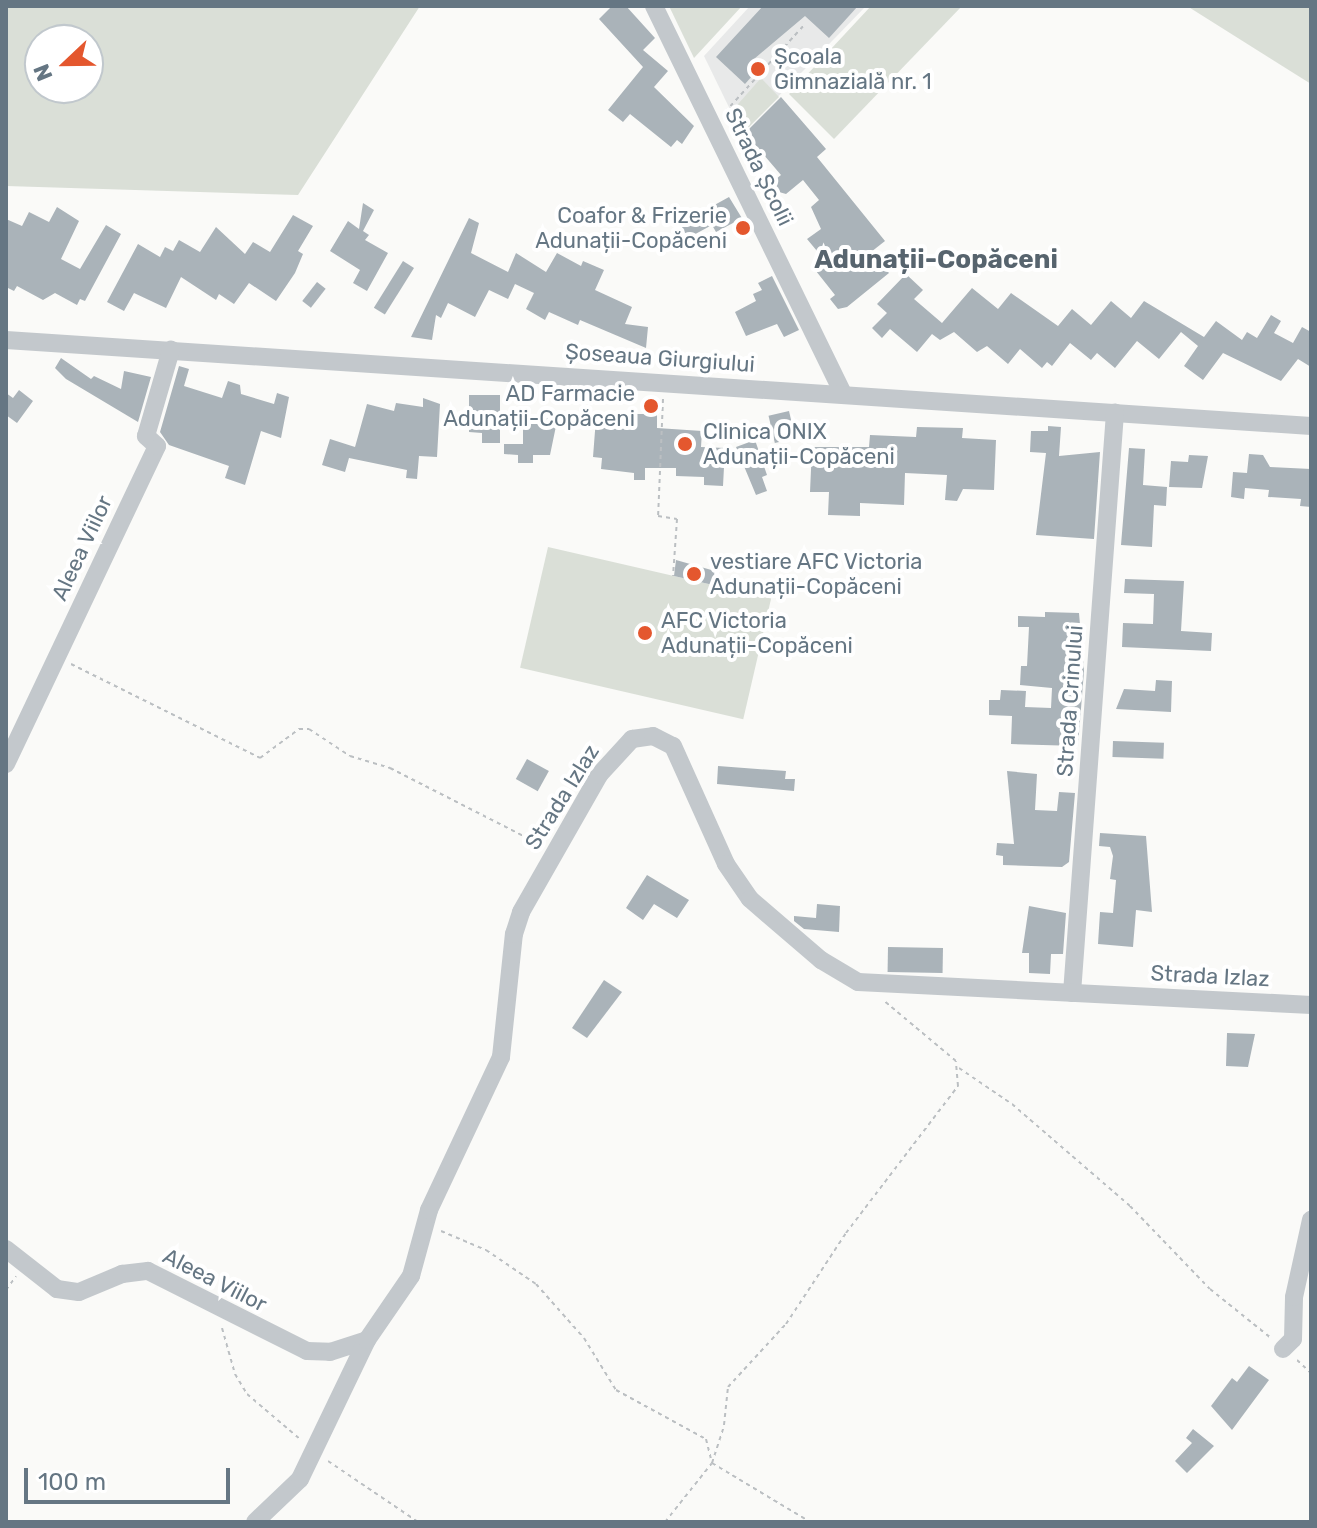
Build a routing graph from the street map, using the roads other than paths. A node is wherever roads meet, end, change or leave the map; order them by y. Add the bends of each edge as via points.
1 (654, 6) edge
2 (6, 340) edge
3 (171, 350) junction
4 (843, 393) junction
5 (1115, 413) junction
6 (1311, 426) edge
7 (6, 764) edge
8 (1072, 993) junction
9 (1311, 1005) edge
10 (1311, 1220) edge
11 (6, 1249) edge
12 (367, 1340) junction
13 (1283, 1349) road end
14 (255, 1522) edge

1 - 4 street, Strada Școlii
2 - 3 street, Șoseaua Giurgiului
3 - 4 street, Șoseaua Giurgiului
3 - 7 street, Aleea Viilor via 146,436 157,446
4 - 5 street, Șoseaua Giurgiului
5 - 6 street, Șoseaua Giurgiului
5 - 8 street, Strada Crinului
8 - 9 street, Strada Izlaz
8 - 12 street, Strada Izlaz via 886,986 840,973 782,930 743,890 706,824 675,749 657,737 632,739 618,752 554,851 514,934 501,1057 425,1224 411,1276
10 - 13 street via 1294,1297 1293,1339
11 - 12 street, Aleea Viilor via 57,1289 79,1292 130,1271 148,1271 307,1351 330,1352
12 - 14 street, Strada Izlaz via 315,1452 292,1489

